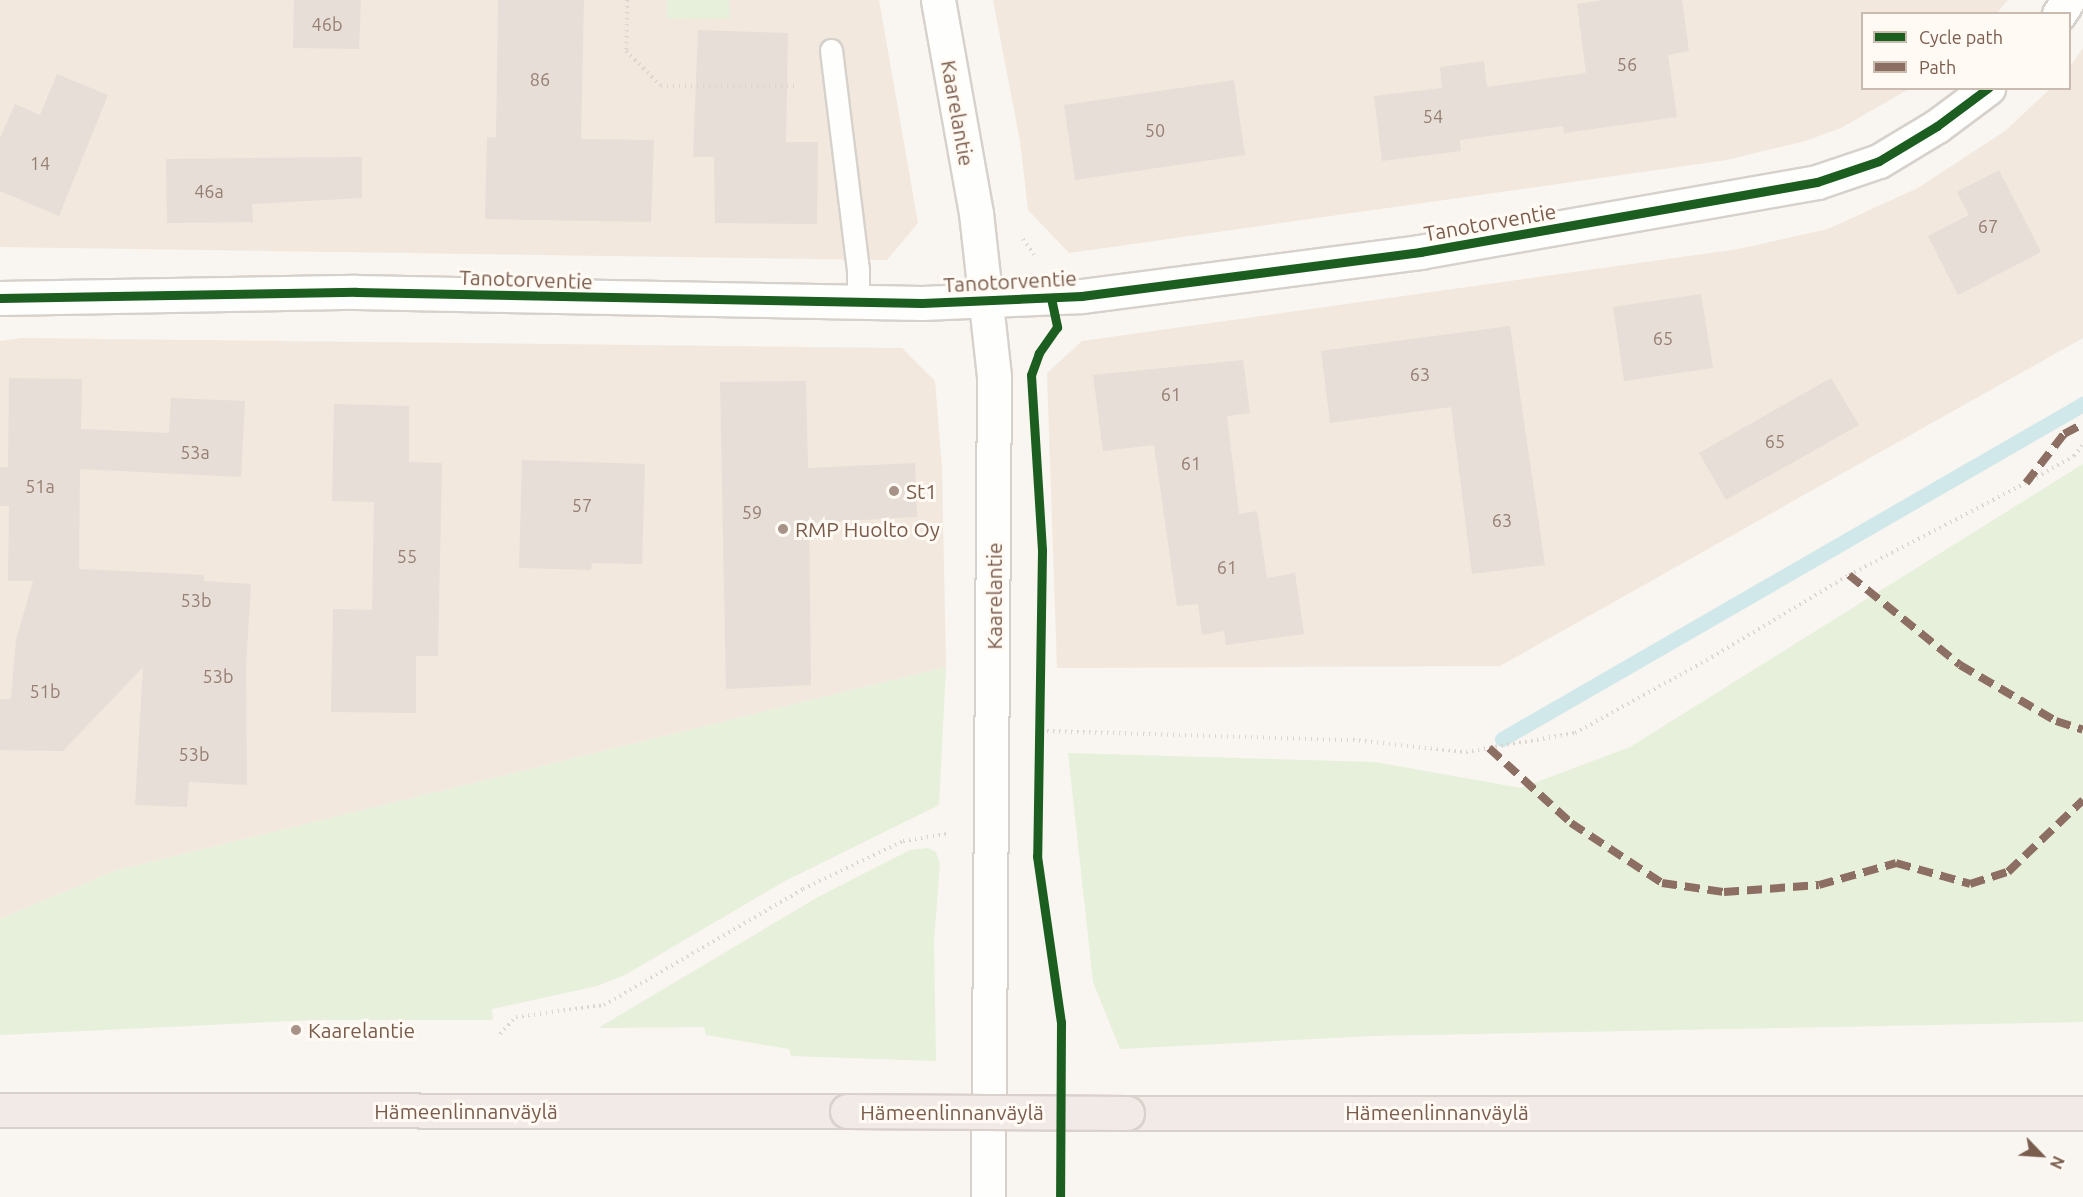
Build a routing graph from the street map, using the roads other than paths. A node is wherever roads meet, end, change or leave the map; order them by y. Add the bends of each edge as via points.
1 (938, 0) edge
2 (831, 50) dead end
3 (1985, 90) edge
4 (0, 298) edge
5 (987, 302) junction
6 (858, 303) junction
7 (0, 1110) edge
8 (2083, 1113) edge
9 (988, 1197) edge

1 - 5 street, Kaarelantie via 976,213
2 - 6 lane via 858,269
3 - 5 street, Tanotorventie via 1937,126 1879,161 1817,182 1420,252 1083,296
4 - 6 street, Tanotorventie via 356,292
5 - 6 street, Tanotorventie
5 - 9 street, Kaarelantie via 994,377
7 - 8 highway, Hämeenlinnanväylä, bridge

